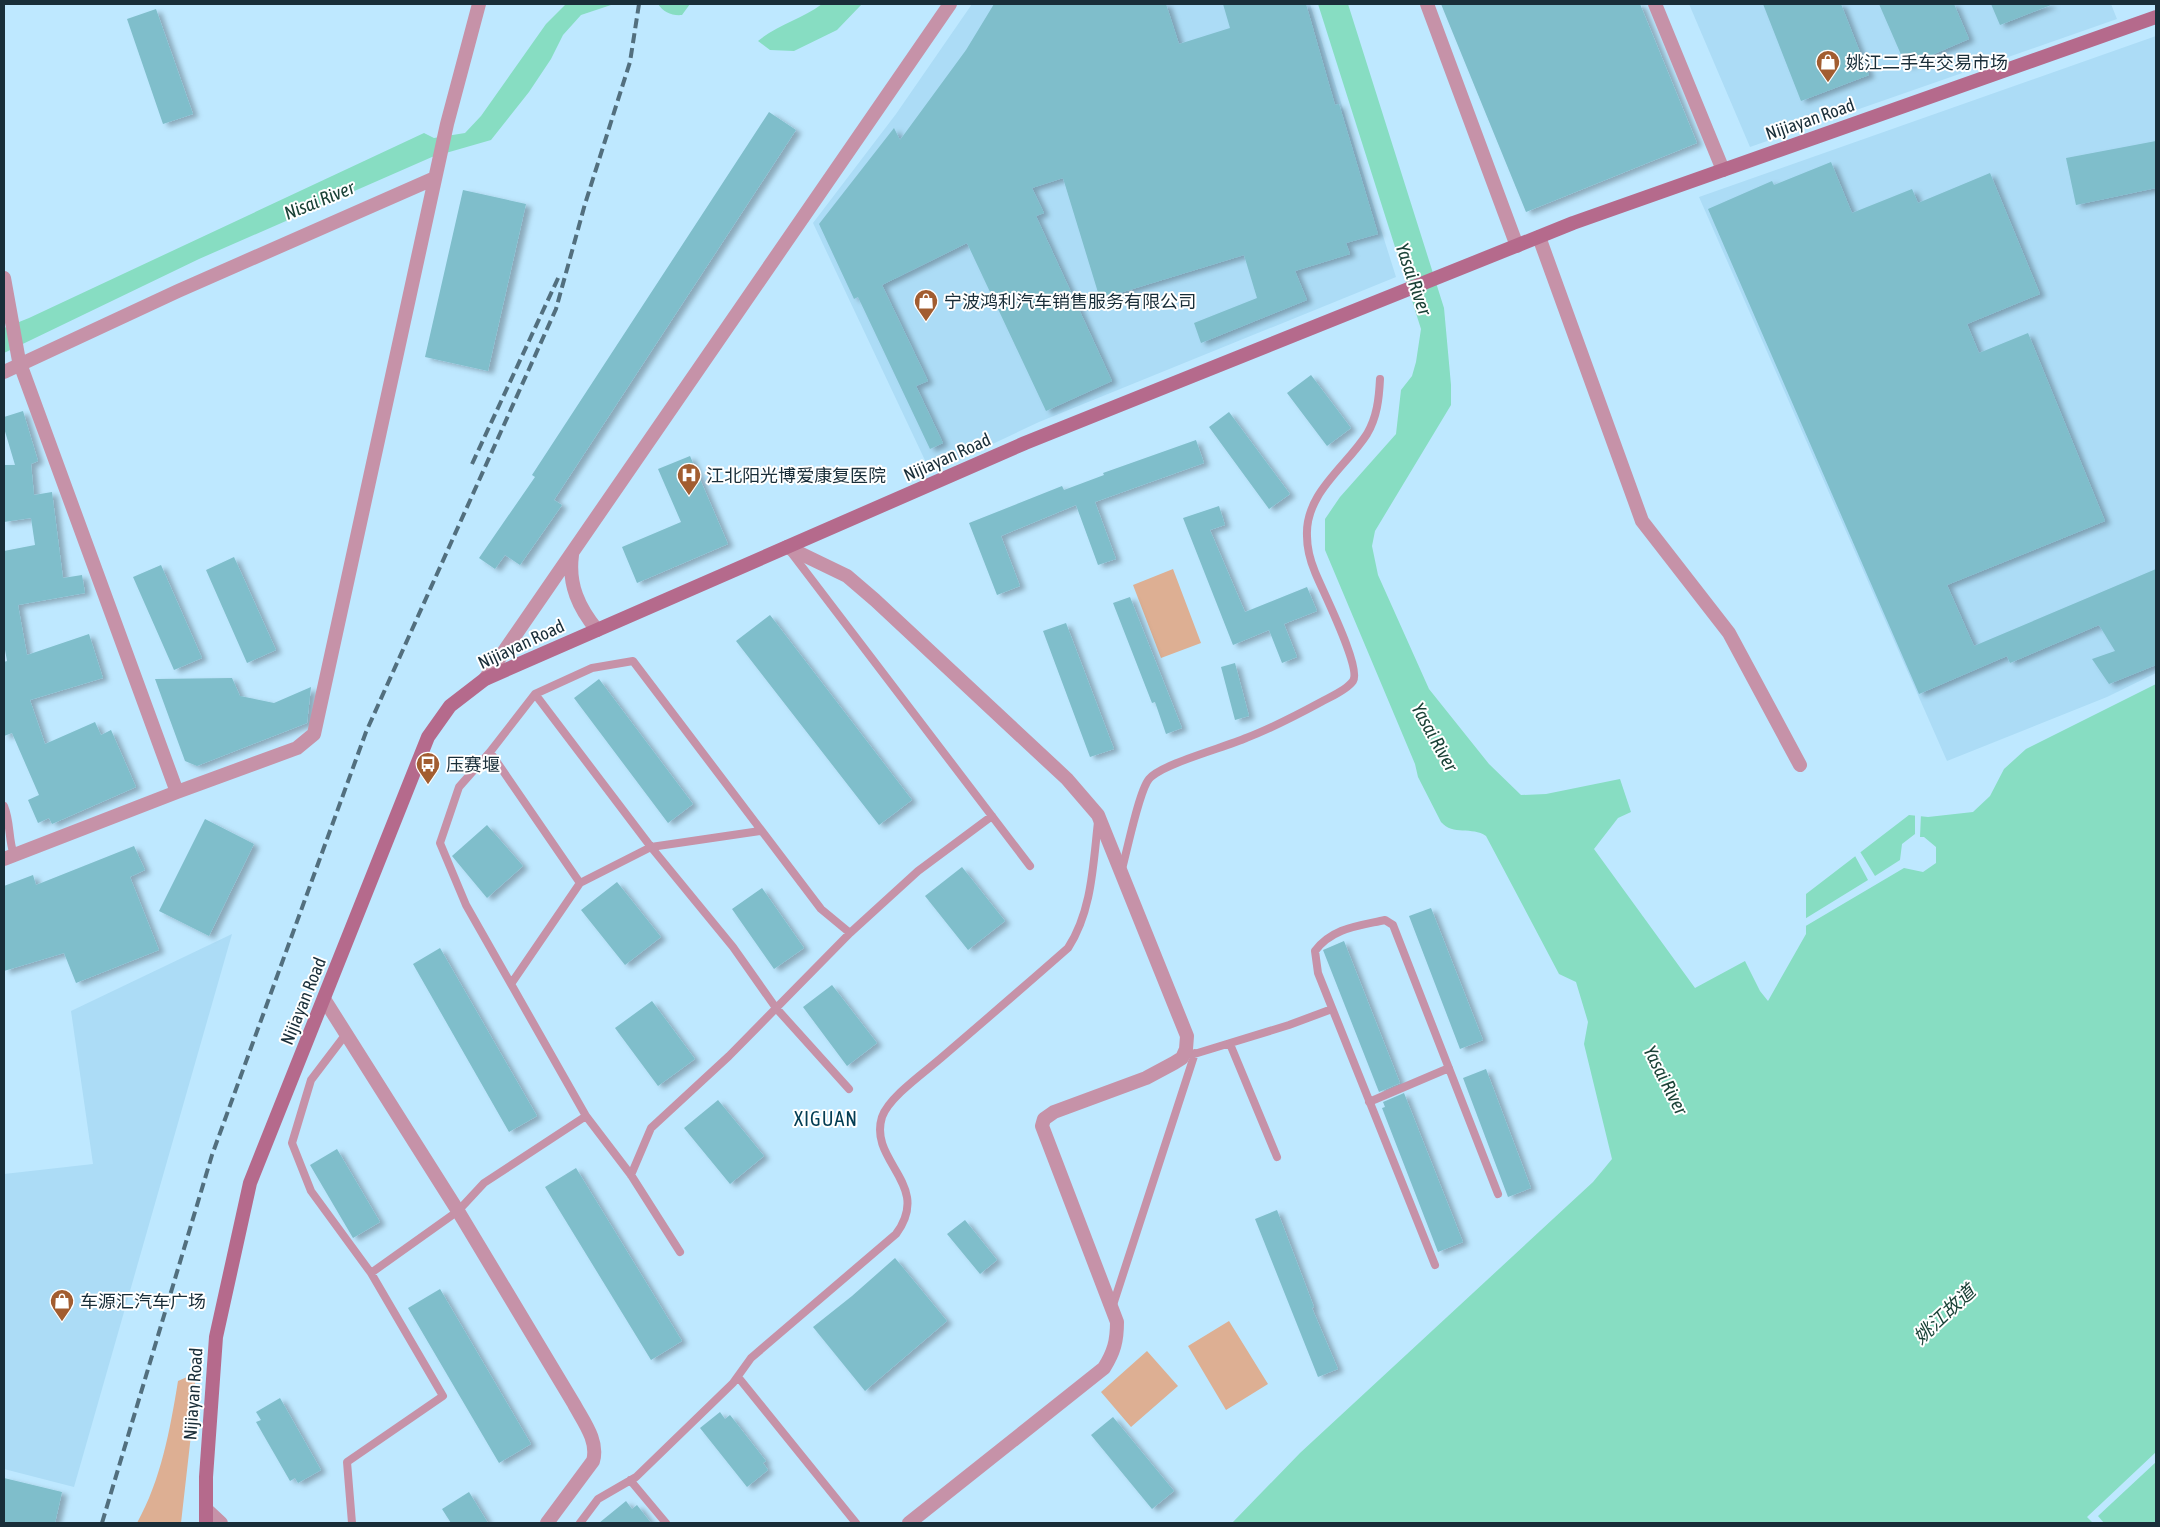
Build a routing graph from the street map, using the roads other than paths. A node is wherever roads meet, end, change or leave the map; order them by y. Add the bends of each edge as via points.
1 (479, 4) edge
2 (950, 4) edge
3 (1426, 4) edge
4 (1655, 4) edge
5 (2156, 17) edge
6 (1723, 170) junction
7 (434, 178) junction
8 (1539, 237) junction
9 (1517, 246) junction
10 (4, 278) edge
11 (20, 363) junction
12 (4, 372) edge
13 (1380, 379) dead end
14 (787, 547) junction
15 (572, 552) junction
16 (597, 630) junction
17 (485, 679) junction
18 (535, 694) junction
19 (490, 752) junction
20 (1800, 765) dead end
21 (177, 792) junction
22 (4, 806) edge
23 (1098, 815) junction
24 (992, 816) junction
25 (760, 831) junction
26 (650, 847) junction
27 (9, 857) edge
28 (1030, 866) dead end
29 (1122, 870) junction
30 (580, 883) junction
31 (850, 933) junction
32 (511, 984) junction
33 (324, 999) junction
34 (776, 1008) junction
35 (1332, 1008) junction
36 (346, 1034) junction
37 (1230, 1044) junction
38 (1189, 1056) junction
39 (1449, 1068) junction
40 (848, 1089) dead end
41 (1369, 1102) junction
42 (586, 1116) junction
43 (1277, 1157) dead end
44 (631, 1175) junction
45 (1498, 1194) dead end
46 (458, 1211) junction
47 (680, 1252) dead end
48 (1435, 1265) dead end
49 (371, 1273) junction
50 (1112, 1309) junction
51 (738, 1377) junction
52 (630, 1480) junction
53 (206, 1509) junction
54 (206, 1523) edge
55 (222, 1523) edge
56 (352, 1523) edge
57 (547, 1523) edge
58 (580, 1523) edge
59 (666, 1523) edge
60 (856, 1523) edge
61 (909, 1523) edge

1 - 7 street
2 - 15 street
3 - 9 street
4 - 6 street
5 - 6 main road, Nijiayan Road
6 - 8 main road, Nijiayan Road
7 - 11 street
7 - 21 street via 314,734 297,748
8 - 9 main road, Nijiayan Road
8 - 20 street via 1642,521 1729,633
9 - 14 main road, Nijiayan Road via 1025,444
10 - 11 street
11 - 12 street
11 - 21 street
13 - 29 lane via 1378,407 1368,432 1324,486 1311,508 1306,530 1314,571 1356,671 1353,681 1286,721 1163,768 1149,779
14 - 16 main road, Nijiayan Road
14 - 23 street via 846,576 875,600 1067,779
14 - 24 lane
15 - 16 street via 570,573 576,597
15 - 17 street
16 - 17 main road, Nijiayan Road
17 - 33 main road, Nijiayan Road via 450,706 428,737
18 - 19 lane
18 - 25 lane via 592,668 633,661
18 - 26 lane
19 - 30 lane
19 - 32 lane via 459,786 440,843 466,905
21 - 27 street
22 - 27 lane via 9,820
23 - 29 street
23 - 51 lane via 1092,879 1078,932 1068,948 914,1081 889,1105 882,1118 884,1149 907,1193 909,1208 904,1223 896,1234 751,1358
24 - 28 lane
24 - 31 lane via 918,871
25 - 26 lane
25 - 31 lane via 821,910
26 - 30 lane
26 - 34 lane via 733,948
29 - 38 street via 1187,1036
30 - 32 lane
31 - 34 lane
32 - 42 lane
33 - 36 street
33 - 53 main road, Nijiayan Road via 250,1183 216,1337
34 - 40 lane
34 - 44 lane via 650,1128
35 - 37 lane
35 - 39 lane via 1318,973 1315,951 1334,933 1385,920 1393,925 1399,937
35 - 41 lane
36 - 46 street
36 - 49 lane via 311,1080 292,1143 311,1191
37 - 38 lane
37 - 43 lane
38 - 50 lane
38 - 50 street via 1146,1078 1054,1112 1042,1126
39 - 41 lane
39 - 45 lane
41 - 48 lane
42 - 44 lane
42 - 46 lane via 484,1183
44 - 47 lane
46 - 49 lane
46 - 57 street via 574,1404 596,1451 594,1461
49 - 56 lane via 443,1396 347,1462
50 - 61 street via 1117,1322 1117,1338 1104,1368
51 - 52 lane via 636,1478
51 - 60 lane
52 - 58 lane via 598,1499
52 - 59 lane
53 - 54 main road, Nijiayan Road
53 - 55 street

